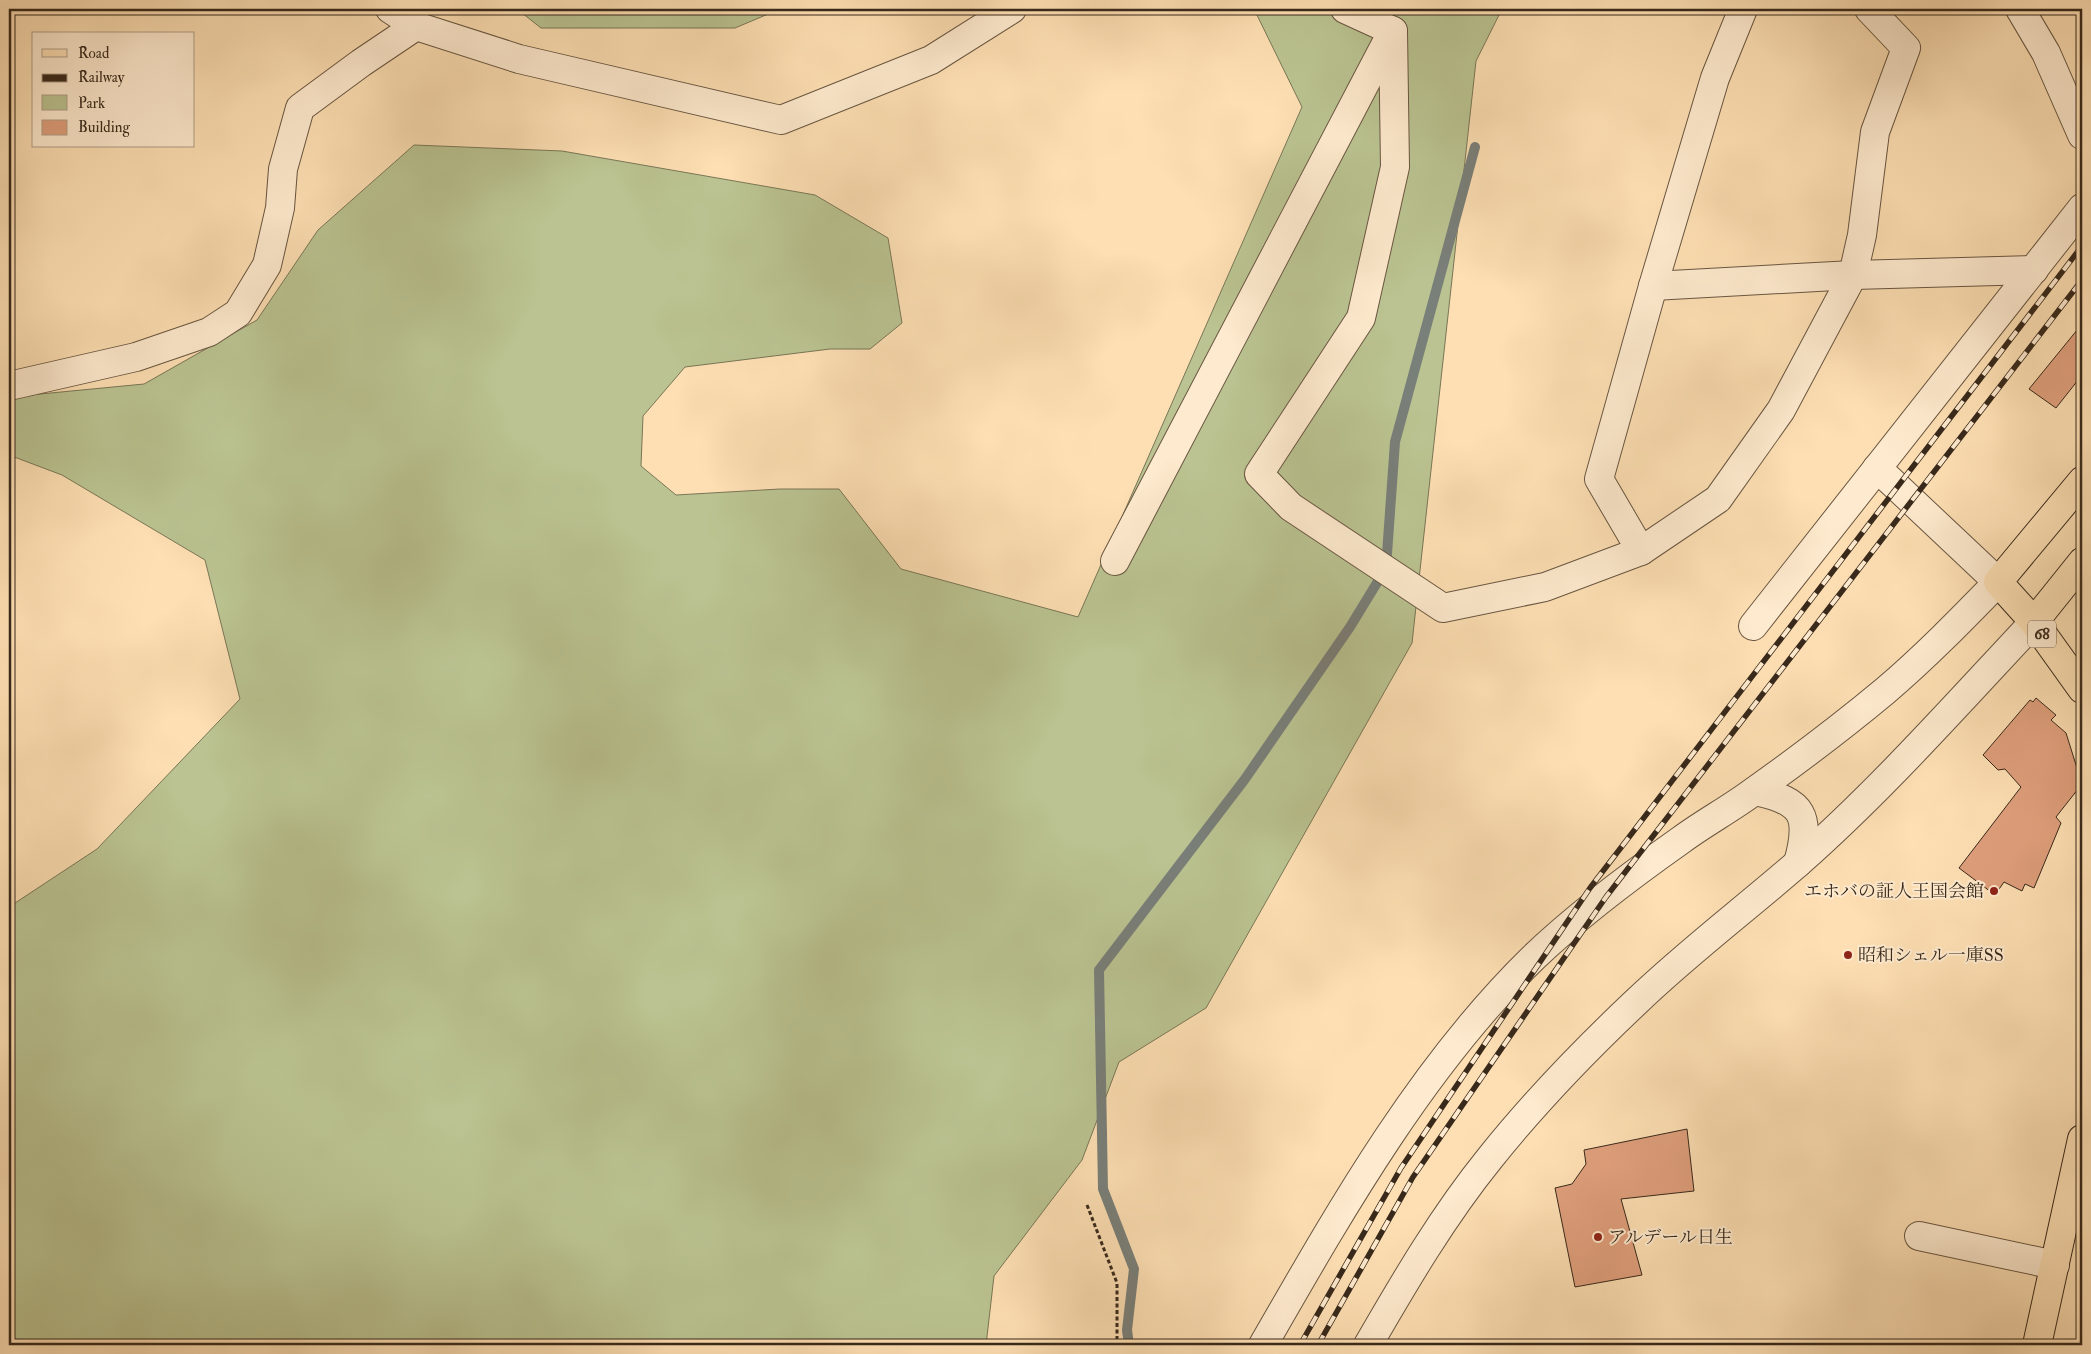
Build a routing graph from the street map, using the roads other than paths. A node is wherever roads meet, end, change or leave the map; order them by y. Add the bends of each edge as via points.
1 (390, 9) edge
2 (1012, 9) edge
3 (1345, 9) edge
4 (1743, 9) edge
5 (1869, 9) edge
6 (2020, 9) edge
7 (416, 26) junction
8 (1393, 31) junction
9 (2082, 135) edge
10 (2082, 208) edge
11 (2034, 270) junction
12 (1853, 275) junction
13 (1653, 286) junction
14 (9, 386) edge
15 (1878, 468) junction
16 (2082, 481) edge
17 (1640, 551) junction
18 (1115, 561) dead end
19 (2082, 562) edge
20 (1998, 582) junction
21 (2034, 622) junction
22 (1753, 626) dead end
23 (2082, 689) edge
24 (1755, 791) junction
25 (1798, 863) junction
26 (2082, 1139) edge
27 (1919, 1236) dead end
28 (2054, 1265) junction
29 (1263, 1345) edge
30 (1368, 1345) edge
31 (2037, 1345) edge

1 - 7 street
2 - 7 street via 931,60 781,120 519,59
3 - 8 street
4 - 13 street via 1715,78
5 - 12 street via 1906,48 1875,132 1862,235
6 - 9 street via 2046,53
7 - 14 street via 300,108 283,169 280,208 267,265 238,313 209,332 136,357
8 - 17 street via 1395,167 1361,318 1259,474 1291,508 1443,608 1545,587
8 - 18 street
10 - 11 street
11 - 12 street
11 - 15 street
12 - 13 street
12 - 17 street via 1781,410 1718,499
13 - 17 street via 1599,479
15 - 20 street
15 - 22 street
16 - 20 main road
19 - 21 main road, 68
20 - 21 main road, 68
20 - 24 street via 1951,631 1885,690
21 - 23 main road, 68
21 - 25 street via 1889,776
24 - 25 street via 1776,795 1790,802 1798,811 1805,825 1805,839
24 - 29 street via 1681,840 1588,909 1533,958 1498,996 1422,1088 1389,1136
25 - 30 street via 1636,1002 1528,1114 1489,1159 1448,1215 1409,1273
26 - 28 main road
27 - 28 street
28 - 31 main road

